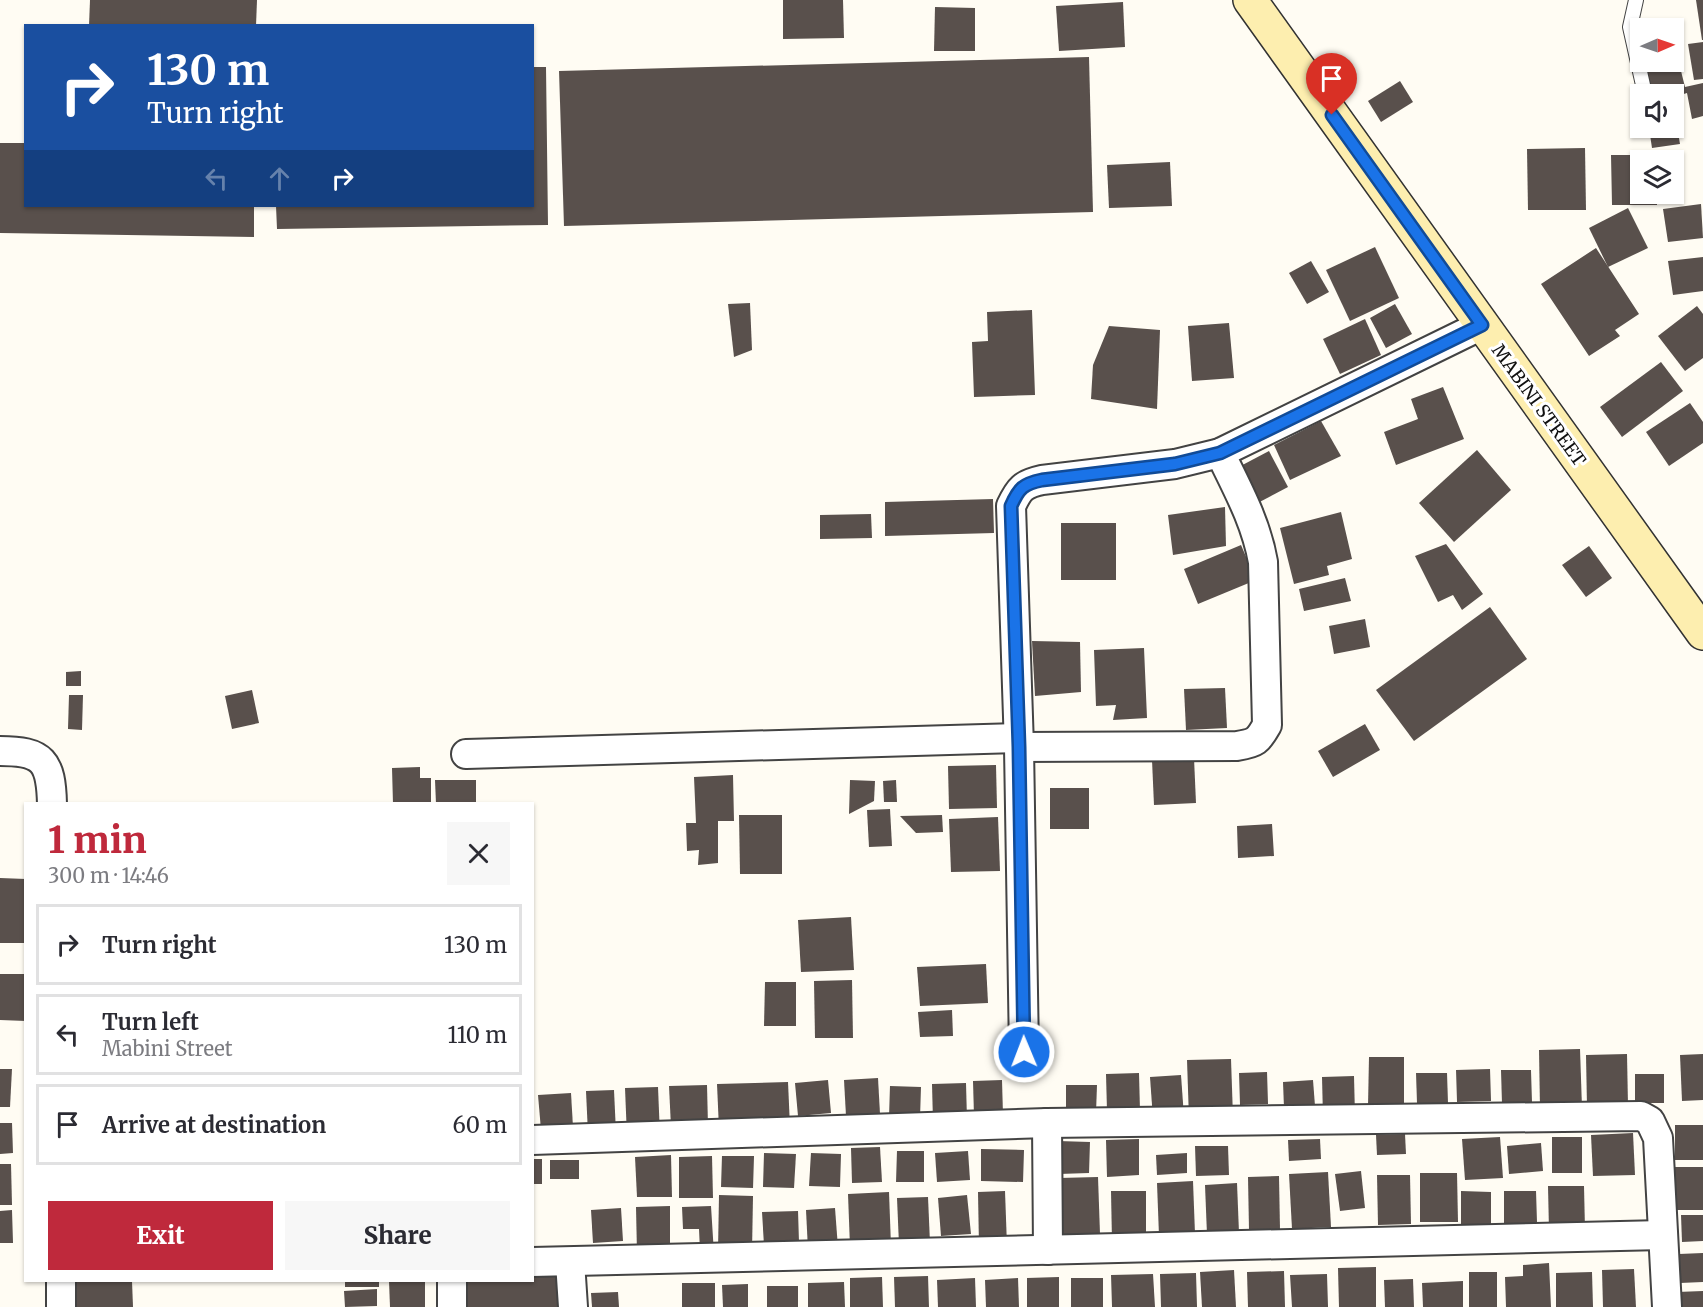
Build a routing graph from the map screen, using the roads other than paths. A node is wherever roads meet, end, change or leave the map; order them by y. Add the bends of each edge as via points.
1 (1250, 0) edge
2 (1636, 0) edge
3 (1643, 84) edge
4 (1482, 325) junction
5 (1220, 453) junction
6 (1703, 633) edge
7 (1018, 743) junction
8 (0, 751) edge
9 (466, 754) dead end
10 (52, 802) edge
11 (1024, 1052) dead end
12 (1047, 1123) junction
13 (534, 1140) edge
14 (1663, 1235) junction
15 (1048, 1250) junction
16 (534, 1262) edge
17 (570, 1262) junction
18 (61, 1282) edge
19 (452, 1282) edge
20 (62, 1307) edge
21 (452, 1307) edge
22 (573, 1307) edge
23 (1667, 1307) edge

1 - 4 main road, MABINI STREET
2 - 3 lane via 1630,27
4 - 5 street
4 - 6 main road, MABINI STREET
5 - 7 street via 1175,464 1042,480 1027,483 1018,492 1011,506
5 - 7 street via 1251,518 1263,562 1267,725 1259,739 1237,746
7 - 9 street
7 - 11 street
8 - 10 street via 31,753 42,761 50,773
12 - 13 street
12 - 14 street via 1641,1116 1650,1121 1658,1138
12 - 15 street
14 - 15 street
14 - 23 street
15 - 17 street
16 - 17 street
17 - 22 street
18 - 20 street
19 - 21 street

